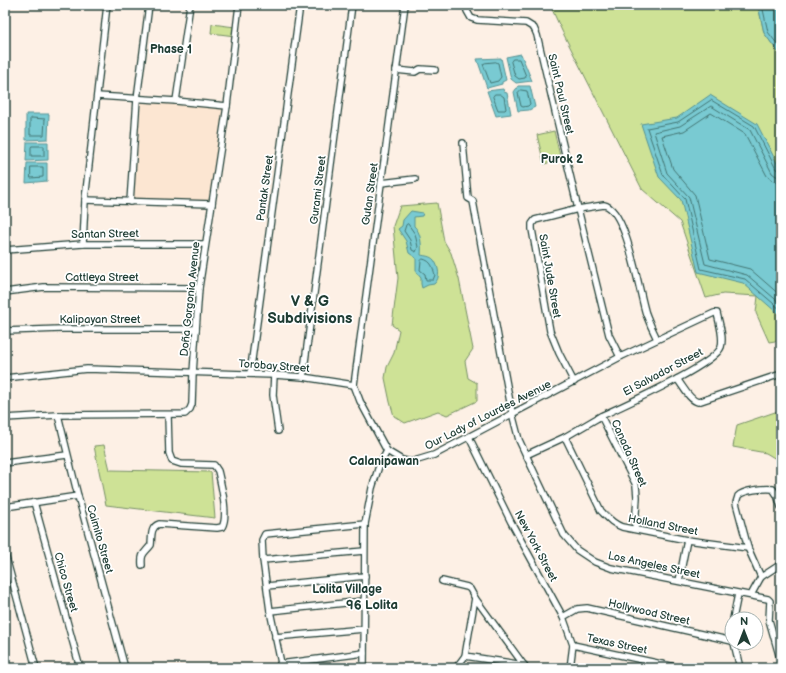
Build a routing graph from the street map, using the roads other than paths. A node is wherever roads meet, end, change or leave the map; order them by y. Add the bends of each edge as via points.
1 (107, 5) edge
2 (149, 5) edge
3 (190, 5) edge
4 (240, 5) edge
5 (300, 5) edge
6 (352, 5) edge
7 (405, 5) edge
8 (468, 5) edge
9 (396, 70) junction
10 (435, 70) dead end
11 (97, 96) junction
12 (137, 99) junction
13 (176, 101) junction
14 (227, 106) junction
15 (463, 143) dead end
16 (415, 179) dead end
17 (381, 183) junction
18 (86, 200) junction
19 (130, 202) junction
20 (212, 204) junction
21 (578, 209) junction
22 (83, 244) junction
23 (205, 244) junction
24 (5, 250) edge
25 (199, 288) junction
26 (5, 292) edge
27 (716, 313) joint
28 (196, 329) junction
29 (5, 332) edge
30 (657, 340) junction
31 (620, 357) junction
32 (193, 373) junction
33 (250, 374) junction
34 (781, 374) edge
35 (274, 375) junction
36 (303, 377) junction
37 (5, 378) edge
38 (677, 379) junction
39 (574, 382) junction
40 (354, 385) junction
41 (512, 413) junction
42 (58, 415) junction
43 (168, 415) junction
44 (601, 416) junction
45 (5, 418) edge
46 (278, 431) dead end
47 (469, 437) junction
48 (565, 437) junction
49 (387, 451) junction
50 (67, 454) junction
51 (526, 455) junction
52 (5, 463) edge
53 (78, 496) junction
54 (34, 502) junction
55 (5, 507) edge
56 (781, 507) edge
57 (365, 524) junction
58 (635, 529) junction
59 (687, 540) junction
60 (748, 548) junction
61 (364, 551) junction
62 (5, 554) edge
63 (264, 560) junction
64 (781, 564) edge
65 (142, 565) dead end
66 (364, 576) junction
67 (761, 577) junction
68 (442, 581) dead end
69 (679, 581) junction
70 (267, 586) junction
71 (738, 594) junction
72 (751, 595) junction
73 (475, 598) junction
74 (364, 601) junction
75 (270, 611) junction
76 (735, 611) edge
77 (563, 617) junction
78 (364, 629) junction
79 (275, 637) junction
80 (724, 640) edge
81 (573, 645) junction
82 (735, 651) edge
83 (364, 653) junction
84 (465, 656) junction
85 (781, 662) edge
86 (281, 666) edge
87 (525, 666) edge
88 (36, 668) edge
89 (80, 668) edge
90 (126, 668) edge
91 (364, 668) edge
92 (456, 668) edge
93 (570, 668) edge
94 (680, 668) edge
95 (740, 668) edge

1 - 11 street
2 - 12 street
3 - 13 street
4 - 14 street, Doña Gorgonia Avenue
5 - 33 street, Pantak Street
6 - 36 street, Gurami Street
7 - 9 street, Gutan Street
8 - 21 street, Saint Paul Street via 467,11 471,18 526,23 534,28
9 - 10 street
9 - 17 street, Gutan Street
11 - 12 street
11 - 18 street
12 - 13 street
12 - 19 street
13 - 14 street
14 - 20 street, Doña Gorgonia Avenue
15 - 41 street, Los Angeles Street via 468,198 473,201
16 - 17 street
17 - 40 street, Gutan Street
18 - 19 street
18 - 22 street
19 - 20 street
20 - 23 street, Doña Gorgonia Avenue
21 - 30 street, Saint Jude Street via 604,205 612,208 618,217 630,248 646,314
21 - 31 street, Saint Paul Street via 609,335
21 - 39 street, Saint Jude Street via 535,220 531,226 550,331
22 - 23 street, Santan Street
22 - 24 street, Santan Street
23 - 25 street, Doña Gorgonia Avenue
25 - 26 street, Cattleya Street via 44,287
25 - 28 street, Doña Gorgonia Avenue
27 - 30 street, Our Lady of Lourdes Avenue
27 - 38 street, El Salvador Street via 721,333 721,347 716,355 705,363
28 - 29 street, Kalipayan Street via 61,329
28 - 32 street, Doña Gorgonia Avenue
30 - 31 street, Our Lady of Lourdes Avenue
31 - 39 street, Our Lady of Lourdes Avenue
32 - 33 street, Torobay Street
32 - 37 street, Torobay Street via 87,369
32 - 43 street, Doña Gorgonia Avenue via 190,410 185,414
33 - 35 street, Torobay Street
34 - 38 street via 698,402 690,398
35 - 36 street, Torobay Street
35 - 46 street via 273,395
36 - 40 street, Torobay Street
38 - 44 street, El Salvador Street
39 - 41 street, Our Lady of Lourdes Avenue
40 - 49 street
41 - 47 street, Our Lady of Lourdes Avenue
41 - 51 street, Los Angeles Street
42 - 43 street, Doña Gorgonia Avenue
42 - 45 street, Doña Gorgonia Avenue
42 - 50 street, Caimito Street
43 - 65 street via 169,453 172,461 180,464 214,465 217,468 224,524 217,528 159,524 153,528 151,545 141,556
44 - 48 street, Canada Street
44 - 58 street, Canada Street via 636,485
47 - 49 street, Our Lady of Lourdes Avenue via 414,462 402,460
47 - 77 street, New York Street via 511,522
48 - 51 street, Canada Street
48 - 58 street, Holland Street via 601,511 615,524
49 - 57 street via 372,488
50 - 52 street
50 - 53 street, Caimito Street
51 - 69 street, Los Angeles Street via 564,535 577,550 595,562 612,568
53 - 54 street
53 - 90 street, Caimito Street
54 - 55 street
54 - 89 street, Chico Street
56 - 60 street via 773,489 743,493 738,497 736,502
57 - 61 street
57 - 63 street via 265,534 262,540
58 - 59 street, Holland Street
59 - 60 street, Holland Street
59 - 69 street
60 - 67 street
61 - 63 street
61 - 66 street
62 - 88 street
63 - 70 street
64 - 67 street
66 - 70 street
66 - 74 street
67 - 72 street
68 - 73 street via 467,587
69 - 71 street, Los Angeles Street
70 - 75 street
71 - 72 street, Los Angeles Street
71 - 76 street
72 - 85 street, Los Angeles Street via 770,601 768,620
73 - 84 street
73 - 87 street
74 - 75 street
74 - 78 street
75 - 79 street
77 - 80 street, Hollywood Street via 578,609 587,608
77 - 81 street, New York Street
78 - 79 street
78 - 83 street
79 - 86 street
81 - 93 street, New York Street
81 - 94 street, Texas Street
82 - 95 street
83 - 86 street
83 - 91 street
84 - 87 street
84 - 92 street

